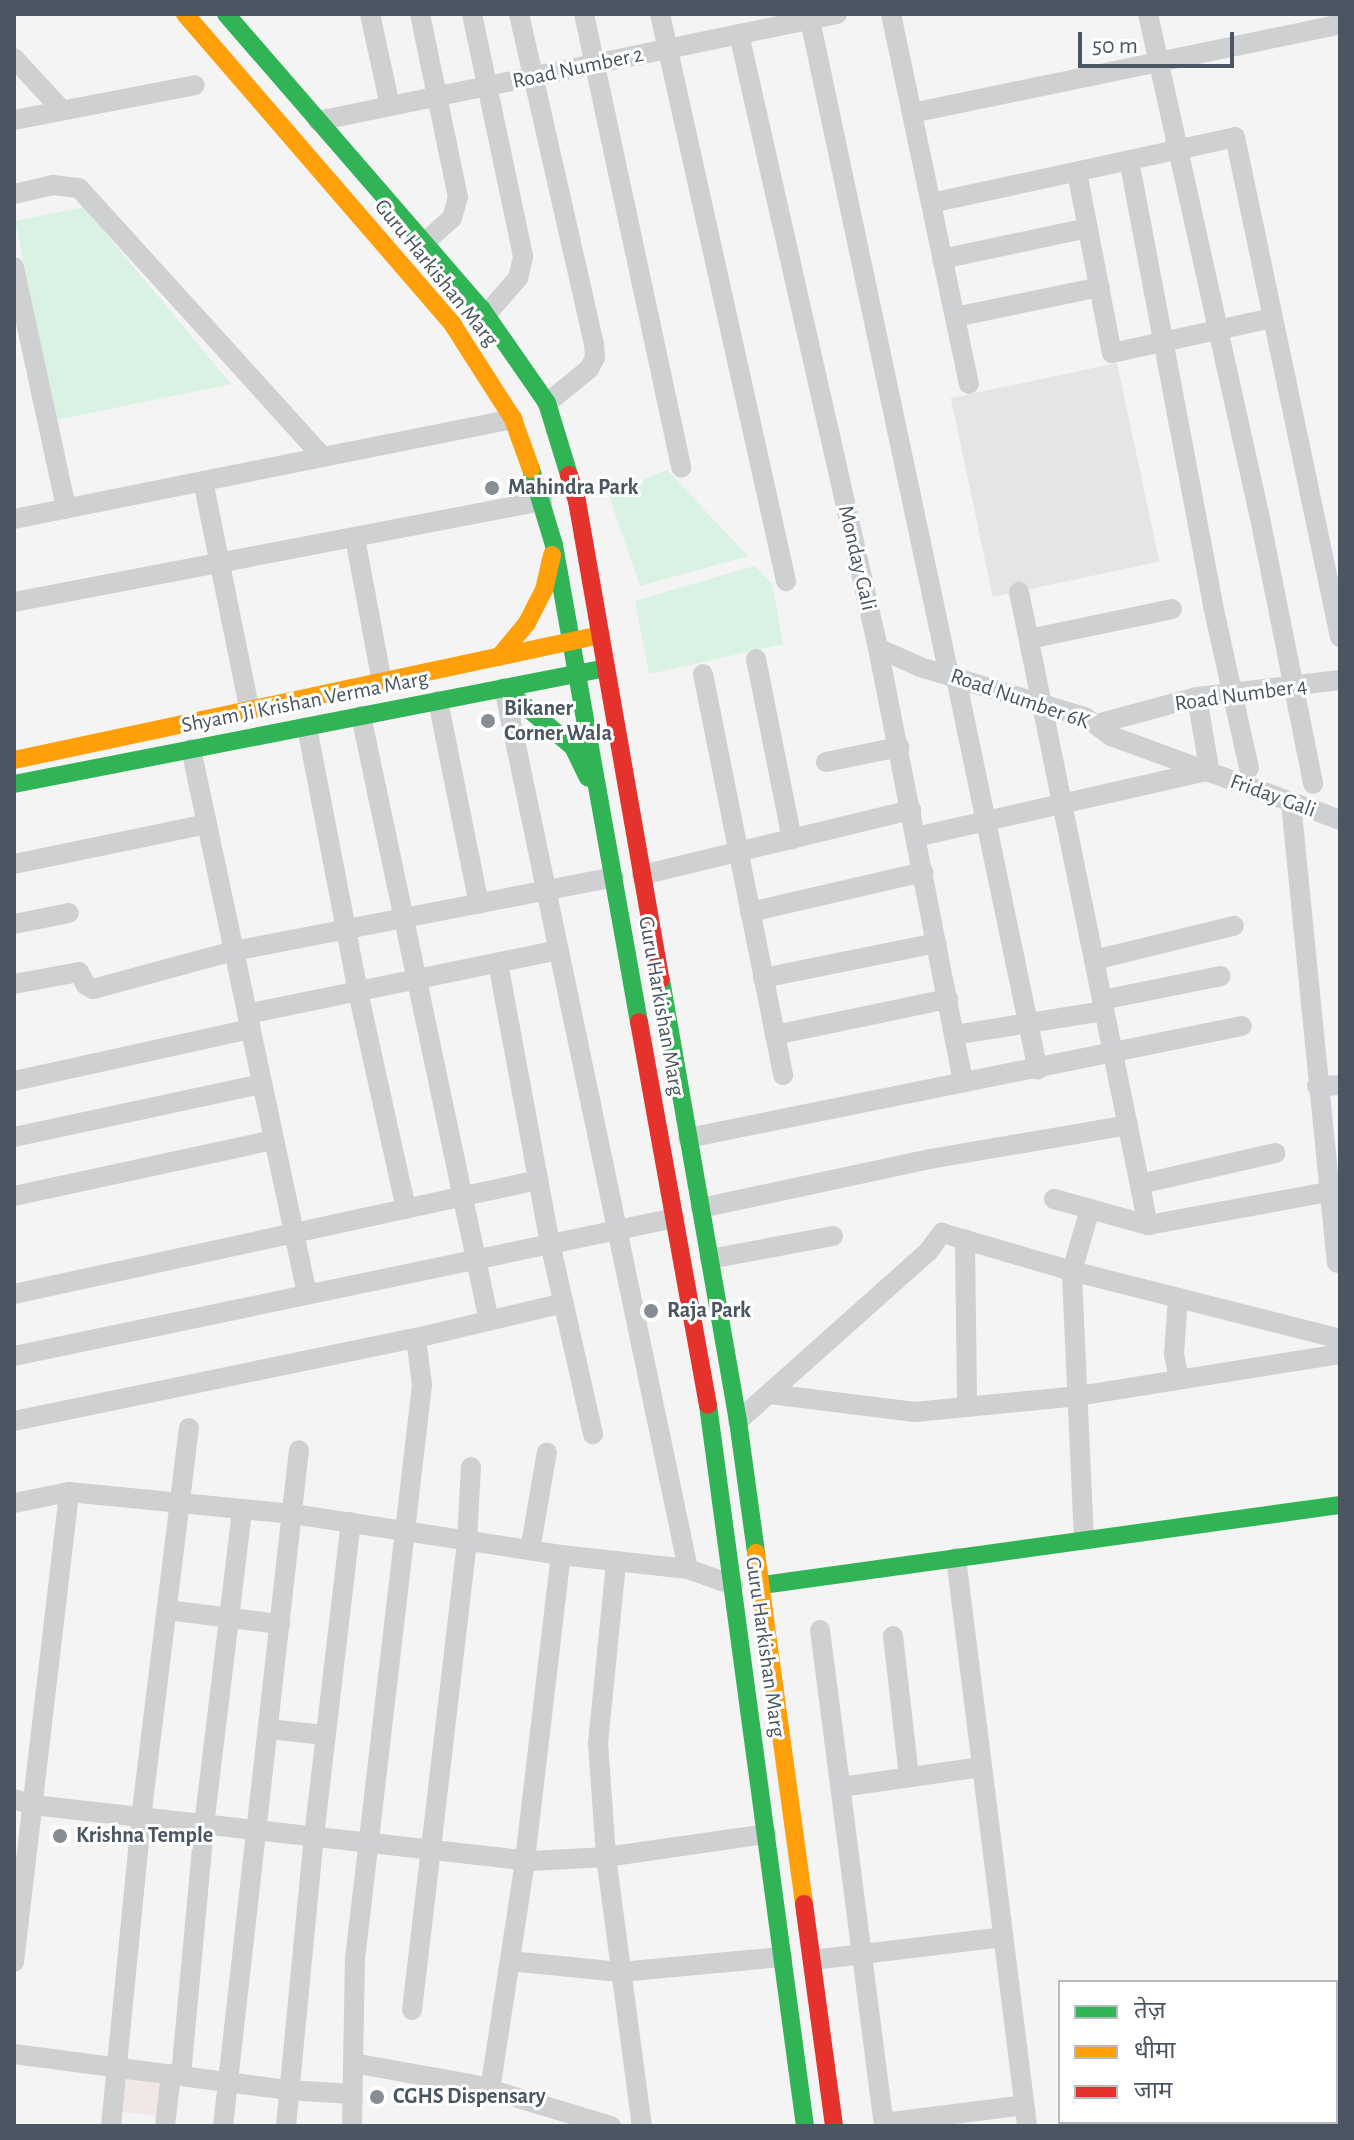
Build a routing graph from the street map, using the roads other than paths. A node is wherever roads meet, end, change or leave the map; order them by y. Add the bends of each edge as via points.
1 (185, 14) edge
2 (226, 14) edge
3 (370, 14) edge
4 (420, 14) edge
5 (472, 14) edge
6 (519, 14) edge
7 (584, 14) edge
8 (660, 14) edge
9 (837, 14) edge
10 (891, 14) edge
11 (1148, 14) edge
12 (810, 20) junction
13 (1340, 24) edge
14 (739, 34) junction
15 (668, 49) junction
16 (14, 58) edge
17 (1158, 63) junction
18 (594, 64) junction
19 (533, 77) junction
20 (195, 85) dead end
21 (487, 86) junction
22 (437, 97) junction
23 (390, 106) junction
24 (62, 110) junction
25 (912, 113) junction
26 (14, 120) edge
27 (318, 121) junction
28 (1177, 150) junction
29 (1129, 160) junction
30 (1077, 172) junction
31 (14, 194) edge
32 (931, 203) junction
33 (1088, 228) junction
34 (424, 243) junction
35 (942, 259) junction
36 (14, 267) edge
37 (1100, 287) junction
38 (486, 315) junction
39 (955, 317) junction
40 (1272, 318) junction
41 (1216, 330) junction
42 (1164, 341) junction
43 (969, 384) dead end
44 (547, 403) junction
45 (513, 419) junction
46 (323, 457) junction
47 (681, 468) dead end
48 (203, 481) junction
49 (542, 501) junction
50 (66, 508) junction
51 (14, 519) edge
52 (355, 538) junction
53 (554, 545) junction
54 (219, 562) junction
55 (786, 581) dead end
56 (1019, 592) dead end
57 (14, 602) edge
58 (1172, 609) dead end
59 (600, 635) junction
60 (1340, 637) edge
61 (1029, 639) junction
62 (571, 641) junction
63 (878, 648) junction
64 (499, 657) junction
65 (756, 659) dead end
66 (606, 668) junction
67 (577, 674) junction
68 (703, 674) dead end
69 (952, 676) junction
70 (1340, 680) edge
71 (382, 682) junction
72 (504, 688) junction
73 (1293, 688) junction
74 (1234, 692) junction
75 (1197, 697) junction
76 (438, 701) junction
77 (1042, 705) junction
78 (250, 711) junction
79 (361, 716) junction
80 (1097, 724) junction
81 (307, 727) junction
82 (899, 747) junction
83 (191, 749) junction
84 (14, 760) edge
85 (826, 762) dead end
86 (1249, 768) dead end
87 (1206, 771) junction
88 (14, 784) edge
89 (1313, 784) dead end
90 (600, 801) junction
91 (1291, 803) junction
92 (1062, 804) junction
93 (911, 810) junction
94 (1340, 820) edge
95 (986, 821) junction
96 (207, 824) junction
97 (916, 837) junction
98 (792, 839) junction
99 (738, 852) junction
100 (14, 864) edge
101 (923, 872) junction
102 (642, 875) junction
103 (614, 877) junction
104 (546, 891) junction
105 (479, 904) junction
106 (750, 912) junction
107 (69, 913) dead end
108 (406, 918) junction
109 (14, 924) edge
110 (1234, 926) dead end
111 (347, 929) junction
112 (937, 943) junction
113 (558, 950) junction
114 (234, 951) junction
115 (1094, 960) junction
116 (498, 963) junction
117 (1221, 976) dead end
118 (763, 978) junction
119 (419, 979) junction
120 (14, 984) edge
121 (358, 992) junction
122 (948, 999) junction
123 (1103, 1006) junction
124 (249, 1022) junction
125 (1028, 1023) junction
126 (1242, 1026) dead end
127 (775, 1035) junction
128 (954, 1035) junction
129 (1113, 1053) junction
130 (1038, 1069) junction
131 (783, 1075) dead end
132 (14, 1081) edge
133 (963, 1083) junction
134 (262, 1084) junction
135 (1340, 1085) edge
136 (1317, 1086) junction
137 (1128, 1125) junction
138 (14, 1137) edge
139 (688, 1138) junction
140 (274, 1140) junction
141 (1275, 1153) dead end
142 (538, 1180) junction
143 (1140, 1184) junction
144 (1327, 1192) junction
145 (14, 1196) edge
146 (461, 1199) junction
147 (1054, 1199) dead end
148 (701, 1208) junction
149 (406, 1209) junction
150 (1090, 1209) junction
151 (675, 1218) junction
152 (1148, 1225) junction
153 (615, 1229) junction
154 (294, 1232) junction
155 (833, 1236) dead end
156 (965, 1239) junction
157 (550, 1243) junction
158 (473, 1259) junction
159 (710, 1259) junction
160 (1337, 1263) dead end
161 (1072, 1271) junction
162 (14, 1294) edge
163 (307, 1294) junction
164 (1178, 1298) junction
165 (564, 1303) junction
166 (489, 1321) junction
167 (416, 1338) junction
168 (1340, 1339) edge
169 (1340, 1354) edge
170 (14, 1356) edge
171 (1179, 1380) junction
172 (770, 1394) junction
173 (1078, 1396) junction
174 (967, 1406) junction
175 (14, 1421) edge
176 (738, 1421) junction
177 (189, 1428) dead end
178 (593, 1434) dead end
179 (299, 1450) dead end
180 (547, 1452) dead end
181 (471, 1467) dead end
182 (69, 1492) junction
183 (180, 1502) junction
184 (14, 1503) edge
185 (1340, 1505) edge
186 (242, 1509) junction
187 (293, 1514) junction
188 (351, 1522) junction
189 (407, 1530) junction
190 (1084, 1540) junction
191 (467, 1541) junction
192 (530, 1550) junction
193 (561, 1555) junction
194 (956, 1558) junction
195 (616, 1563) junction
196 (688, 1569) junction
197 (761, 1577) junction
198 (732, 1579) junction
199 (167, 1610) junction
200 (765, 1610) junction
201 (737, 1614) junction
202 (228, 1617) junction
203 (280, 1624) junction
204 (820, 1630) dead end
205 (893, 1636) dead end
206 (268, 1729) junction
207 (325, 1735) junction
208 (982, 1767) junction
209 (909, 1777) junction
210 (841, 1787) junction
211 (24, 1802) edge
212 (141, 1818) junction
213 (204, 1825) junction
214 (255, 1830) junction
215 (766, 1834) junction
216 (314, 1836) junction
217 (369, 1843) junction
218 (431, 1850) junction
219 (606, 1857) junction
220 (525, 1860) junction
221 (1003, 1937) junction
222 (863, 1955) junction
223 (782, 1957) junction
224 (813, 1960) junction
225 (510, 1961) junction
226 (14, 1962) edge
227 (620, 1972) junction
228 (412, 2010) dead end
229 (14, 2054) edge
230 (353, 2063) junction
231 (117, 2067) junction
232 (176, 2075) junction
233 (228, 2081) junction
234 (287, 2090) junction
235 (490, 2090) junction
236 (352, 2094) junction
237 (1024, 2105) junction
238 (884, 2124) edge
239 (111, 2126) edge
240 (165, 2126) edge
241 (223, 2126) edge
242 (286, 2126) edge
243 (352, 2126) edge
244 (611, 2126) edge
245 (642, 2126) edge
246 (805, 2126) edge
247 (834, 2126) edge
248 (1027, 2126) edge

1 - 45 main road, Guru Harkishan Marg via 453,325
2 - 27 main road, Guru Harkishan Marg
3 - 23 street
4 - 22 street
5 - 21 street
6 - 19 street
7 - 18 street
8 - 15 street
9 - 12 street, Road Number 2
10 - 25 street
11 - 17 street
12 - 14 street, Road Number 2
12 - 69 street
13 - 17 street
14 - 15 street, Road Number 2
14 - 63 street, Monday Gali
15 - 18 street, Road Number 2
15 - 55 street
16 - 24 street
17 - 25 street
17 - 28 street
18 - 19 street, Road Number 2
18 - 47 street
19 - 21 street, Road Number 2
19 - 44 street via 595,358
20 - 24 street
21 - 22 street, Road Number 2
21 - 38 street via 523,257 518,278
22 - 23 street, Road Number 2
22 - 34 street via 458,208
23 - 27 street, Road Number 2
24 - 26 street
25 - 32 street
27 - 34 main road, Guru Harkishan Marg
28 - 29 street
28 - 40 street via 1235,137
28 - 41 street
29 - 30 street
29 - 42 street
30 - 32 street
30 - 33 street
31 - 46 street via 53,185 79,188
32 - 35 street
33 - 35 street
33 - 37 street
34 - 38 main road, Guru Harkishan Marg
35 - 39 street
36 - 50 street
37 - 39 street
37 - 42 street via 1112,353
38 - 44 main road, Guru Harkishan Marg
39 - 43 street
40 - 41 street
40 - 60 street
41 - 42 street
41 - 73 street
42 - 74 street
44 - 59 main road, Guru Harkishan Marg via 577,501
45 - 46 street
45 - 49 main road, Guru Harkishan Marg
46 - 48 street
48 - 50 street
48 - 54 street
49 - 52 street
49 - 53 main road, Guru Harkishan Marg
50 - 51 street
52 - 54 street
52 - 71 street
53 - 62 main road, Guru Harkishan Marg
53 - 64 main road via 544,590
54 - 57 street
54 - 78 street
56 - 61 street
58 - 61 street
59 - 62 main road, Shyam Ji Krishan Verma Marg
59 - 66 main road, Guru Harkishan Marg
61 - 77 street
62 - 64 main road, Shyam Ji Krishan Verma Marg
62 - 67 main road, Guru Harkishan Marg
63 - 69 street, Road Number 6K
63 - 82 street, Monday Gali
64 - 71 main road, Shyam Ji Krishan Verma Marg
65 - 98 street
66 - 67 main road, Shyam Ji Krishan Verma Marg
66 - 102 main road, Guru Harkishan Marg
67 - 72 main road, Shyam Ji Krishan Verma Marg
67 - 90 main road, Guru Harkishan Marg
68 - 99 street
69 - 77 street, Road Number 6K
69 - 95 street
70 - 73 street, Road Number 4
71 - 78 main road, Shyam Ji Krishan Verma Marg
72 - 76 main road, Shyam Ji Krishan Verma Marg
72 - 90 main road via 573,747
72 - 104 street
73 - 74 street, Road Number 4
73 - 89 street
74 - 75 street, Road Number 4
74 - 86 street
75 - 80 street, Road Number 4
75 - 87 street
76 - 79 main road, Shyam Ji Krishan Verma Marg
76 - 105 street
77 - 80 street, Road Number 6K
77 - 92 street
78 - 84 main road, Shyam Ji Krishan Verma Marg
79 - 81 main road, Shyam Ji Krishan Verma Marg
79 - 108 street
80 - 87 street, Road Number 6K via 1111,736
81 - 83 main road, Shyam Ji Krishan Verma Marg
81 - 111 street
82 - 85 street
82 - 93 street, Monday Gali
83 - 88 main road, Shyam Ji Krishan Verma Marg
83 - 96 street
87 - 91 street, Friday Gali
87 - 92 street
90 - 103 main road, Guru Harkishan Marg
91 - 94 street, Friday Gali
91 - 136 street
92 - 95 street
92 - 115 street
93 - 97 street, Monday Gali
93 - 98 street
95 - 97 street
95 - 125 street
96 - 100 street
96 - 114 street
97 - 101 street, Monday Gali
98 - 99 street
99 - 102 street
99 - 106 street
101 - 106 street
101 - 112 street, Monday Gali
102 - 139 main road, Guru Harkishan Marg
103 - 104 street
103 - 151 main road, Guru Harkishan Marg
104 - 105 street
104 - 113 street
105 - 108 street
106 - 118 street
107 - 109 street
108 - 111 street
108 - 119 street
110 - 115 street
111 - 114 street
111 - 121 street
112 - 118 street
112 - 122 street, Monday Gali
113 - 116 street
113 - 153 street
114 - 120 street via 93,989 79,972
114 - 124 street
115 - 123 street
116 - 119 street
116 - 142 street
117 - 123 street
118 - 127 street
119 - 121 street
119 - 146 street
121 - 124 street
121 - 149 street
122 - 127 street
122 - 128 street, Monday Gali
123 - 125 street
123 - 129 street
124 - 132 street
124 - 134 street
125 - 128 street
125 - 130 street
126 - 129 street
127 - 131 street
128 - 133 street, Monday Gali
129 - 130 street
129 - 137 street
130 - 133 street
133 - 139 street
134 - 138 street
134 - 140 street
135 - 136 street
136 - 144 street
137 - 143 street
137 - 148 street via 930,1159
139 - 148 main road, Guru Harkishan Marg
140 - 145 street
140 - 154 street
141 - 143 street
142 - 146 street
142 - 157 street
143 - 152 street
144 - 152 street
144 - 160 street
146 - 149 street
146 - 158 street
147 - 150 street
148 - 159 main road, Guru Harkishan Marg
149 - 154 street
150 - 152 street
150 - 161 street
151 - 153 street
151 - 198 main road, Guru Harkishan Marg
153 - 157 street
153 - 196 street
154 - 162 street
154 - 163 street
155 - 159 street
156 - 161 street
156 - 172 street via 942,1233 928,1252
156 - 174 street
157 - 158 street
157 - 165 street
158 - 163 street
158 - 166 street
159 - 176 main road, Guru Harkishan Marg
161 - 164 street
161 - 173 street
163 - 170 street
164 - 168 street
164 - 171 street via 1174,1354
165 - 166 street
165 - 178 street
166 - 167 street
167 - 175 street
167 - 189 street via 422,1385
169 - 171 street
171 - 173 street
172 - 174 street via 915,1412
172 - 176 street
173 - 174 street
173 - 190 street
176 - 197 main road, Guru Harkishan Marg
177 - 183 street
179 - 187 street
180 - 192 street
181 - 191 street
182 - 183 street
182 - 184 street
182 - 211 street
183 - 186 street
183 - 199 street
185 - 190 main road
186 - 187 street
186 - 202 street
187 - 188 street
187 - 203 street
188 - 189 street
188 - 207 street
189 - 191 street
189 - 217 street
190 - 194 main road
191 - 192 street
191 - 218 street
192 - 193 street
193 - 195 street
193 - 220 street
194 - 197 main road
194 - 208 street
195 - 196 street
195 - 219 street via 598,1743
196 - 198 street
197 - 198 main road
197 - 200 main road, Guru Harkishan Marg
198 - 201 main road, Guru Harkishan Marg
199 - 202 street
199 - 212 street
200 - 201 main road
200 - 224 main road, Guru Harkishan Marg
201 - 215 main road, Guru Harkishan Marg
202 - 203 street
202 - 213 street
203 - 206 street
204 - 210 street
205 - 209 street
206 - 207 street
206 - 214 street
207 - 216 street
208 - 209 street
208 - 221 street
209 - 210 street
210 - 222 street
211 - 212 street
211 - 226 street
212 - 213 street
212 - 231 street
213 - 214 street
213 - 232 street
214 - 216 street
214 - 233 street
215 - 219 street
215 - 223 main road, Guru Harkishan Marg
216 - 217 street
216 - 234 street
217 - 218 street
217 - 230 street via 355,1959
218 - 220 street
218 - 228 street
219 - 220 street
219 - 227 street
220 - 225 street
221 - 222 street
221 - 237 street
222 - 224 street
222 - 238 street
223 - 227 street
223 - 246 main road, Guru Harkishan Marg
224 - 247 main road, Guru Harkishan Marg
225 - 227 street
225 - 235 street
227 - 245 street
229 - 231 street
230 - 235 street
230 - 236 street
231 - 232 street
231 - 239 street
232 - 233 street
232 - 240 street
233 - 234 street
233 - 241 street
234 - 236 street
234 - 242 street
235 - 244 street
236 - 243 street
237 - 238 street
237 - 248 street

